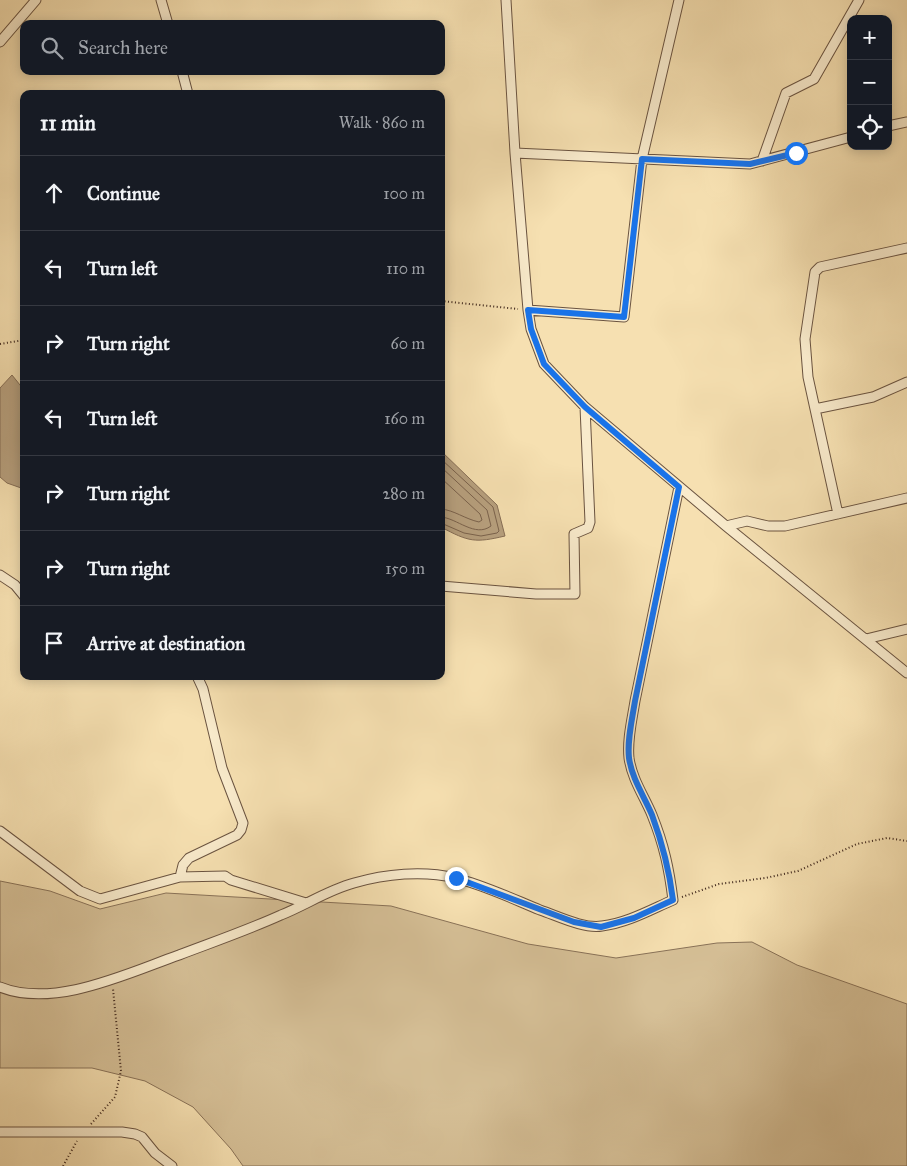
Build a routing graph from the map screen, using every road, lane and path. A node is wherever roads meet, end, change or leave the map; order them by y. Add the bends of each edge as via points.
1 (36, 0) edge
2 (160, 0) edge
3 (506, 0) edge
4 (679, 0) edge
5 (859, 0) edge
6 (167, 20) edge
7 (0, 42) edge
8 (183, 75) edge
9 (187, 90) edge
10 (907, 122) edge
11 (892, 125) edge
12 (847, 138) edge
13 (515, 153) junction
14 (642, 159) junction
15 (762, 161) junction
16 (907, 248) edge
17 (445, 301) edge
18 (528, 310) junction
19 (20, 341) edge
20 (0, 344) edge
21 (907, 382) edge
22 (585, 407) junction
23 (815, 409) junction
24 (679, 487) junction
25 (907, 498) edge
26 (838, 514) junction
27 (726, 526) junction
28 (0, 575) edge
29 (445, 586) edge
30 (20, 592) edge
31 (907, 629) edge
32 (866, 639) junction
33 (907, 673) edge
34 (199, 680) edge
35 (0, 831) edge
36 (907, 841) edge
37 (180, 877) junction
38 (673, 900) junction
39 (306, 903) junction
40 (0, 987) edge
41 (115, 999) dead end
42 (0, 1132) edge
43 (83, 1132) junction
44 (63, 1166) edge
45 (172, 1166) edge

1 - 7 street
2 - 6 street
3 - 13 street
4 - 14 street
5 - 15 street via 814,80 786,93
8 - 9 street
10 - 11 street
12 - 15 street
13 - 14 street
13 - 18 street
14 - 15 street via 750,164
14 - 18 street via 624,317
16 - 23 street via 820,267 815,272 805,339
17 - 18 path
18 - 22 street via 544,364
19 - 20 path
21 - 23 street via 873,397
22 - 24 street
22 - 29 street via 590,522 588,528 574,534 575,594
23 - 26 street
24 - 27 street
24 - 38 street via 635,701 629,757 664,848
25 - 26 street
26 - 27 street via 786,526 747,521
27 - 32 street
28 - 30 street
31 - 32 street
32 - 33 street
34 - 37 street via 222,768 243,823 237,835 189,858
35 - 37 street via 80,891 100,899
36 - 38 path via 887,838 857,844 798,871 719,884
37 - 39 street via 226,876
38 - 39 street via 634,918 601,927 574,922 456,878 408,874 354,883
39 - 40 street via 204,946 96,984 39,994
41 - 43 path via 121,1071 115,1097
42 - 43 street
43 - 44 path
43 - 45 street via 122,1132 142,1137

